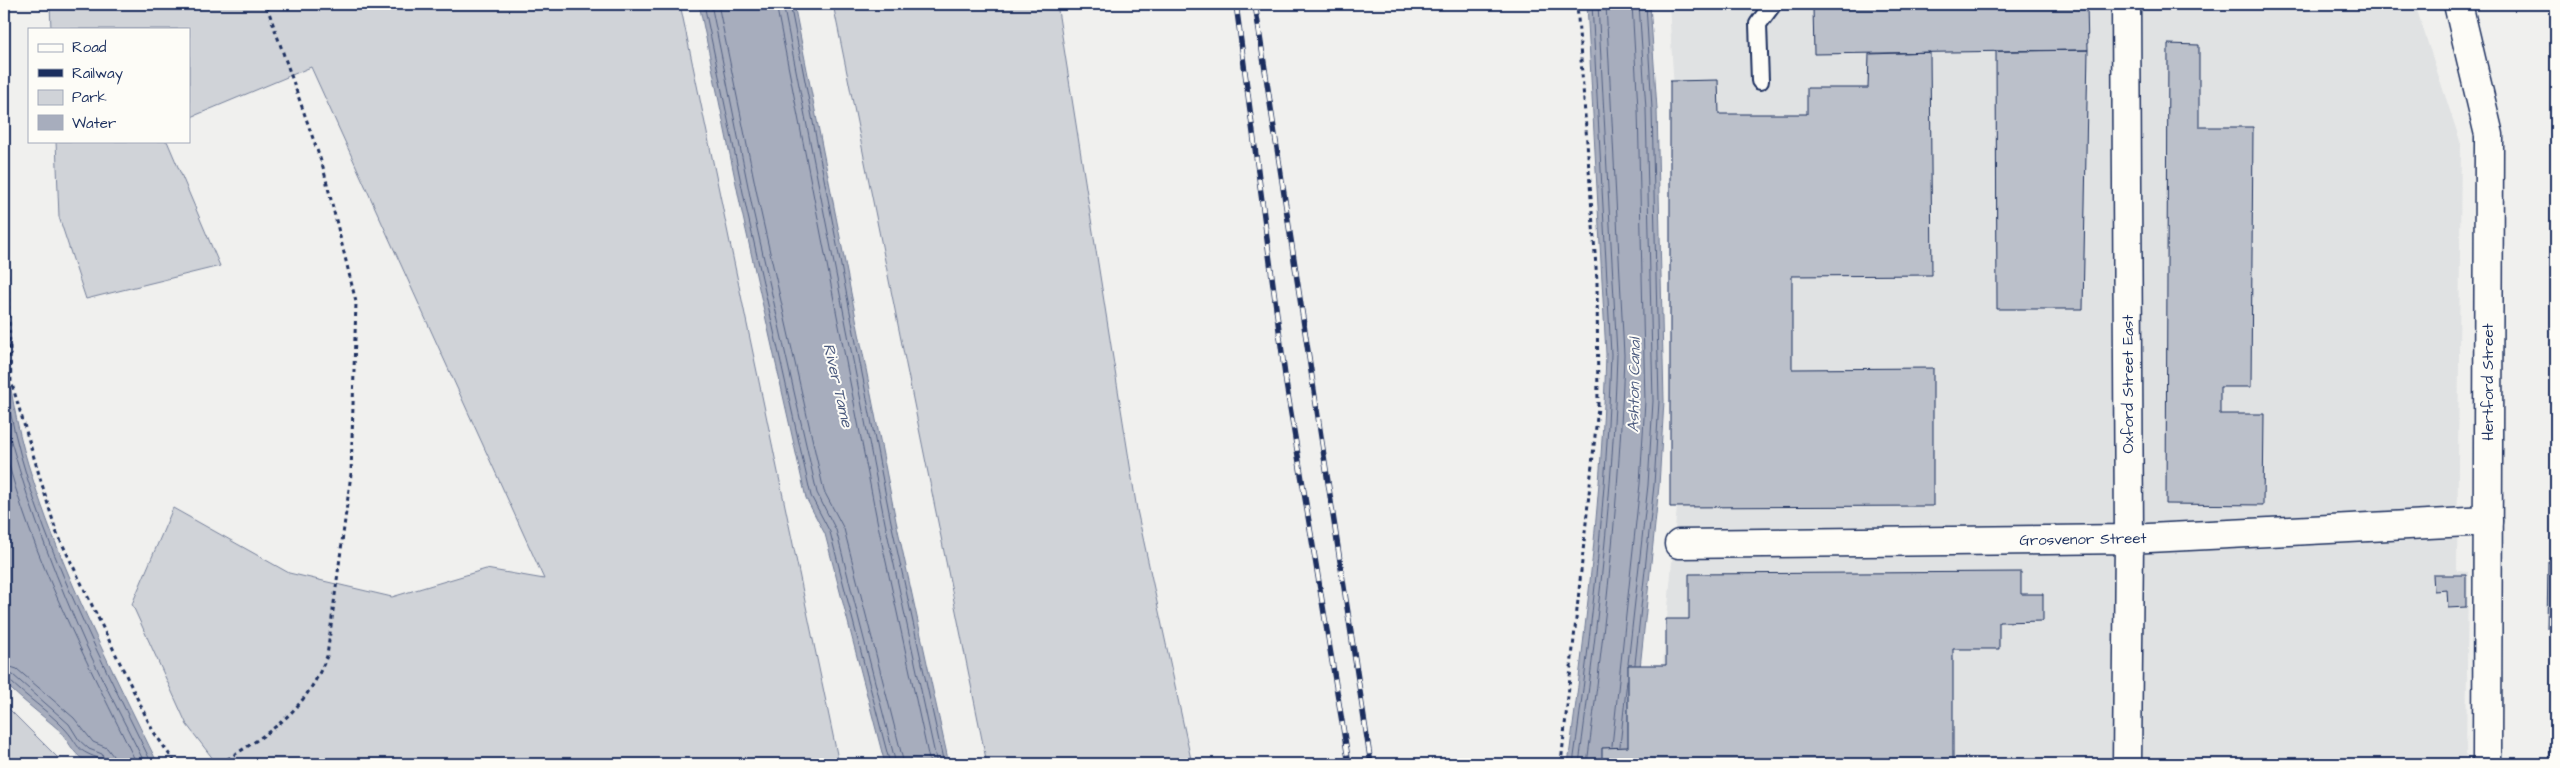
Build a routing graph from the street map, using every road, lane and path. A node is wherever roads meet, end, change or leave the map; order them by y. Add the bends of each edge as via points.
1 (266, 4) edge
2 (1577, 4) edge
3 (1773, 4) edge
4 (2126, 4) edge
5 (2458, 4) edge
6 (1760, 81) dead end
7 (4, 178) edge
8 (2488, 521) junction
9 (2129, 539) junction
10 (1679, 544) dead end
11 (176, 764) edge
12 (220, 764) edge
13 (1561, 764) edge
14 (2127, 764) edge
15 (2487, 764) edge

1 - 12 path via 323,167 356,302 352,474 327,656 320,675 297,709 282,724
2 - 13 path via 1597,281 1598,407
3 - 6 lane via 1758,24
4 - 9 street, Oxford Street East
5 - 8 street, Hertford Street via 2489,136
7 - 11 path via 11,381 56,531 153,731
8 - 9 street, Grosvenor Street
8 - 15 street, Hertford Street
9 - 10 street, Grosvenor Street
9 - 14 street, Oxford Street East

